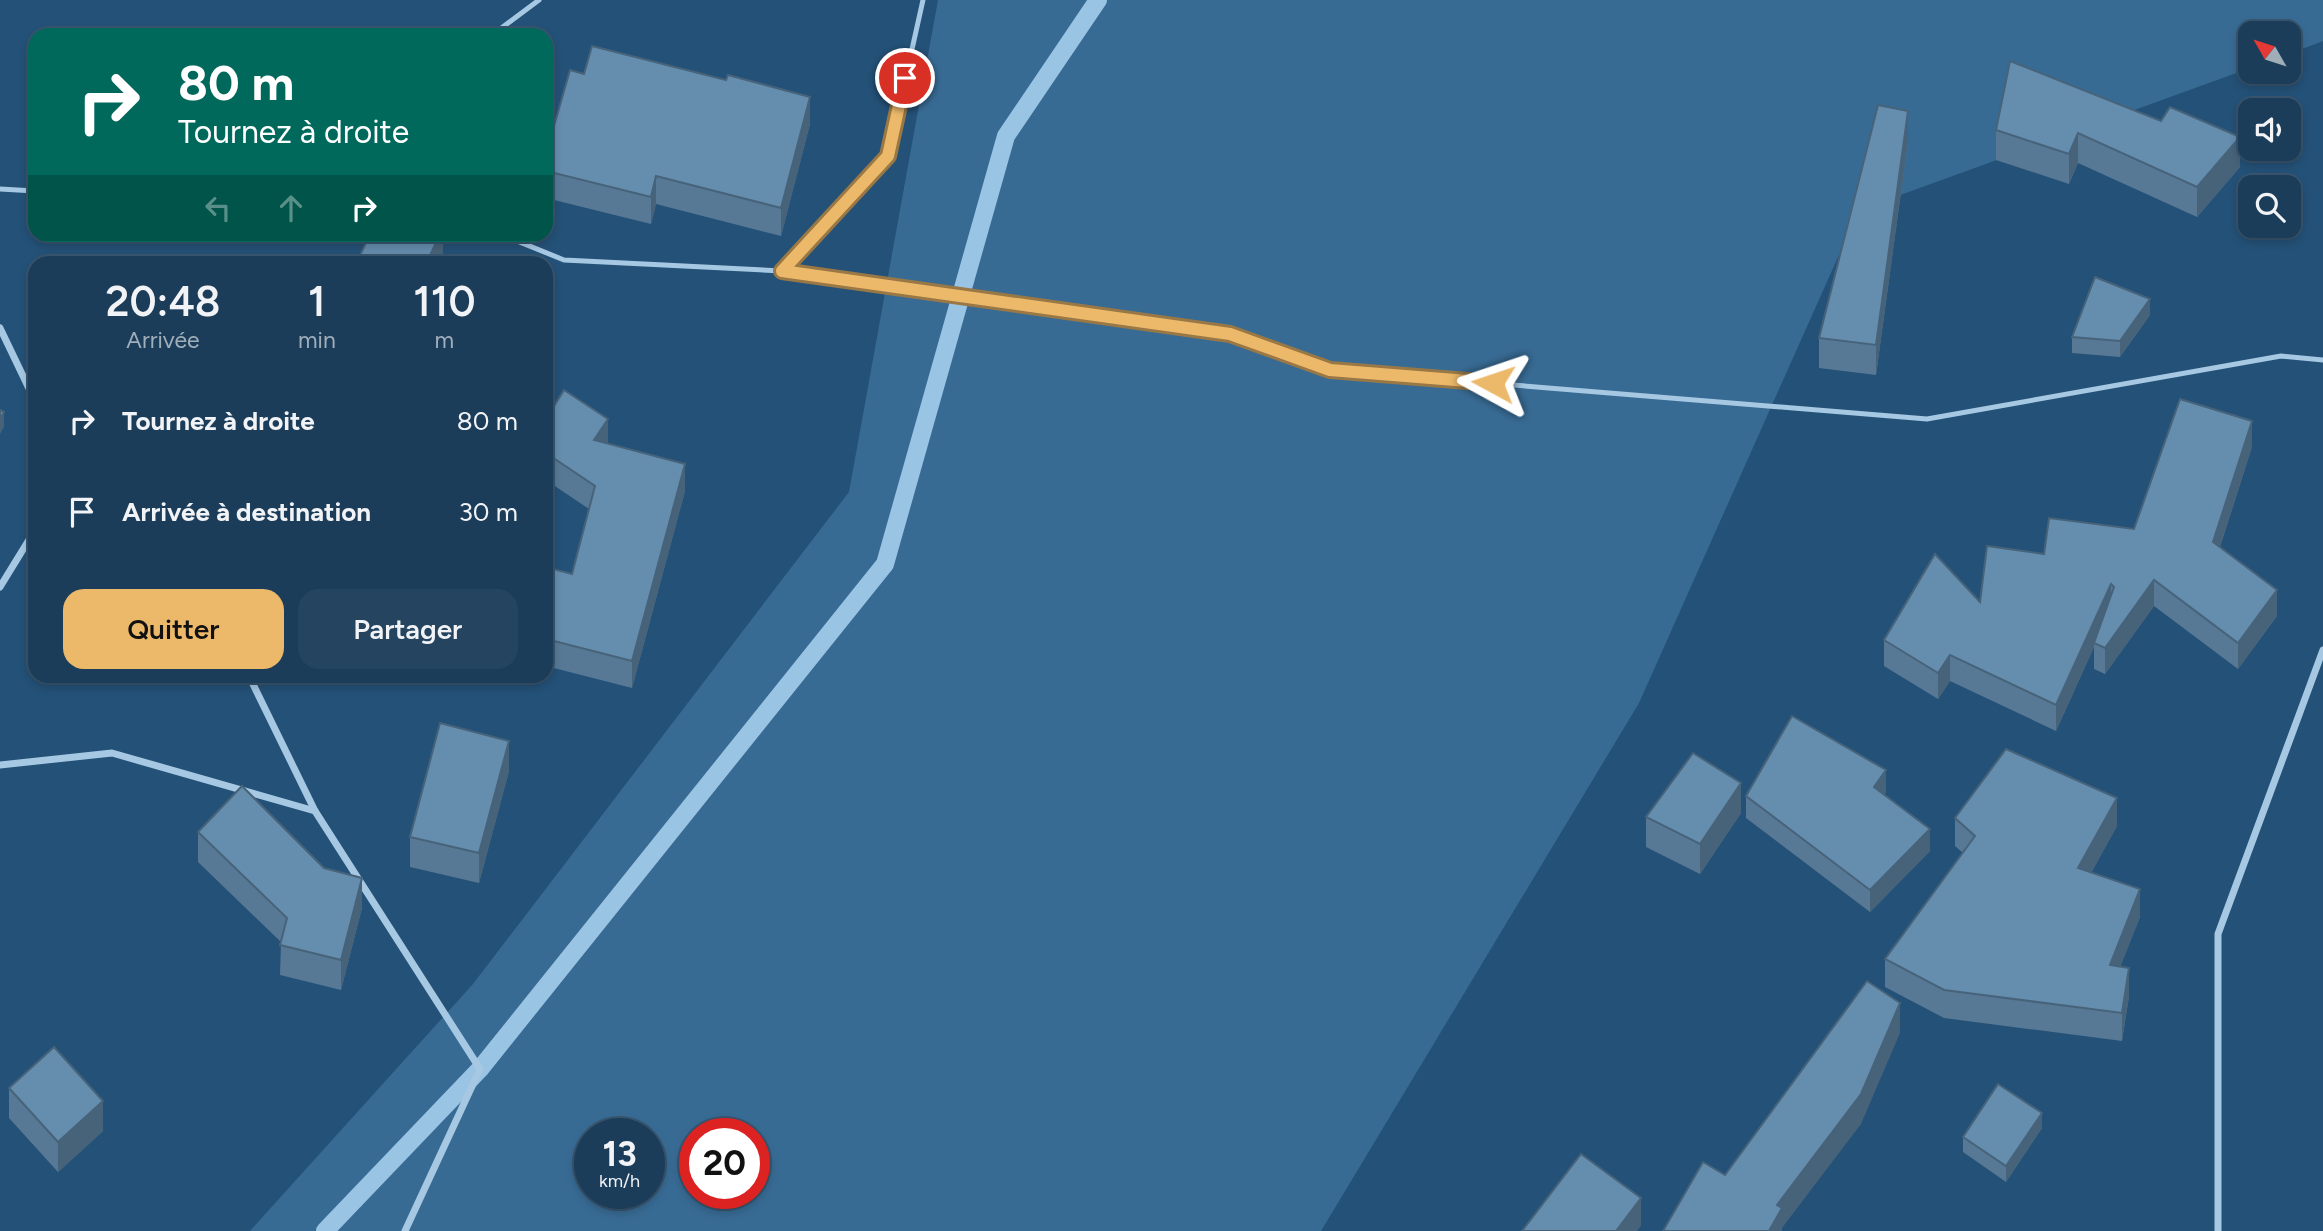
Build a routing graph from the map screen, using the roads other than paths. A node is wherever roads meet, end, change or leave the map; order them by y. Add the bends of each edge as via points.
1 (539, 0) edge
2 (923, 0) edge
3 (501, 28) edge
4 (0, 189) edge
5 (28, 191) edge
6 (520, 242) edge
7 (782, 271) junction
8 (0, 328) edge
9 (2323, 360) edge
10 (28, 386) edge
11 (28, 541) edge
12 (0, 587) edge
13 (2323, 650) edge
14 (252, 683) edge
15 (0, 765) edge
16 (315, 811) junction
17 (405, 1231) edge
18 (2218, 1231) edge

1 - 3 lane
2 - 7 lane via 888,156
4 - 5 lane
6 - 7 lane via 564,260
7 - 9 lane via 1230,334 1330,370 1927,419 2281,356
8 - 10 street
11 - 12 street
13 - 18 street via 2218,934
14 - 16 street
15 - 16 street via 112,753
16 - 17 street via 480,1069

